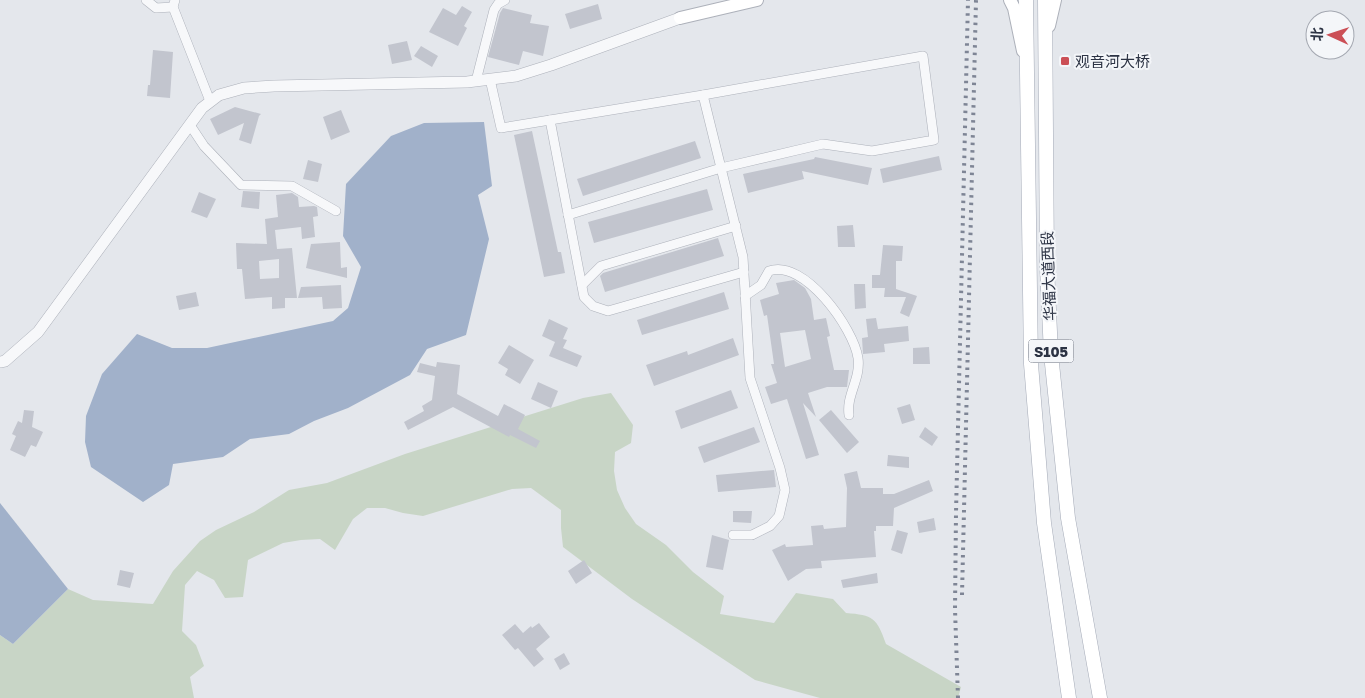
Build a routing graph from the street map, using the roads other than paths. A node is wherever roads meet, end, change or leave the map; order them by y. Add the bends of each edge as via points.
1 (146, 0) edge
2 (505, 0) edge
3 (724, 0) edge
4 (757, 0) edge
5 (1010, 0) edge
6 (1026, 0) edge
7 (1045, 0) edge
8 (1055, 0) edge
9 (174, 4) edge
10 (680, 18) junction
11 (1045, 45) junction
12 (1027, 64) junction
13 (490, 79) junction
14 (476, 81) junction
15 (703, 95) junction
16 (210, 102) junction
17 (550, 120) junction
18 (190, 125) junction
19 (721, 168) junction
20 (336, 211) dead end
21 (568, 215) junction
22 (736, 226) junction
23 (744, 272) junction
24 (582, 285) junction
25 (745, 296) junction
26 (0, 362) edge
27 (849, 415) dead end
28 (733, 536) dead end
29 (1069, 698) edge
30 (1100, 698) edge

1 - 9 street via 156,8
2 - 14 street via 494,10
3 - 10 main road via 702,6
4 - 10 main road
5 - 12 main road
6 - 12 main road, 华福大道西段 / S105
7 - 11 main road, 华福大道西段 / S105
8 - 11 main road
9 - 16 street
10 - 13 street via 551,65 516,76
11 - 30 main road, 华福大道西段 / S105 via 1051,354 1068,518
12 - 29 main road, 华福大道西段 / S105 via 1031,364 1044,523
13 - 14 street
13 - 17 street via 501,128
14 - 16 street via 244,88 219,94
15 - 17 street
15 - 19 street
15 - 19 street via 923,56 934,140 872,151 824,144
16 - 18 street
17 - 21 street
18 - 20 street via 204,146 241,185 292,186
18 - 26 street via 38,332
19 - 21 street
19 - 22 street
21 - 24 street
22 - 23 street
22 - 24 street via 601,266
23 - 24 street via 608,310 593,306 584,297
23 - 25 street
25 - 27 street via 760,285 769,270 781,268 801,276 821,294 854,343 858,358 858,374 848,402
25 - 28 street via 750,378 785,490 779,516 770,526 752,535

